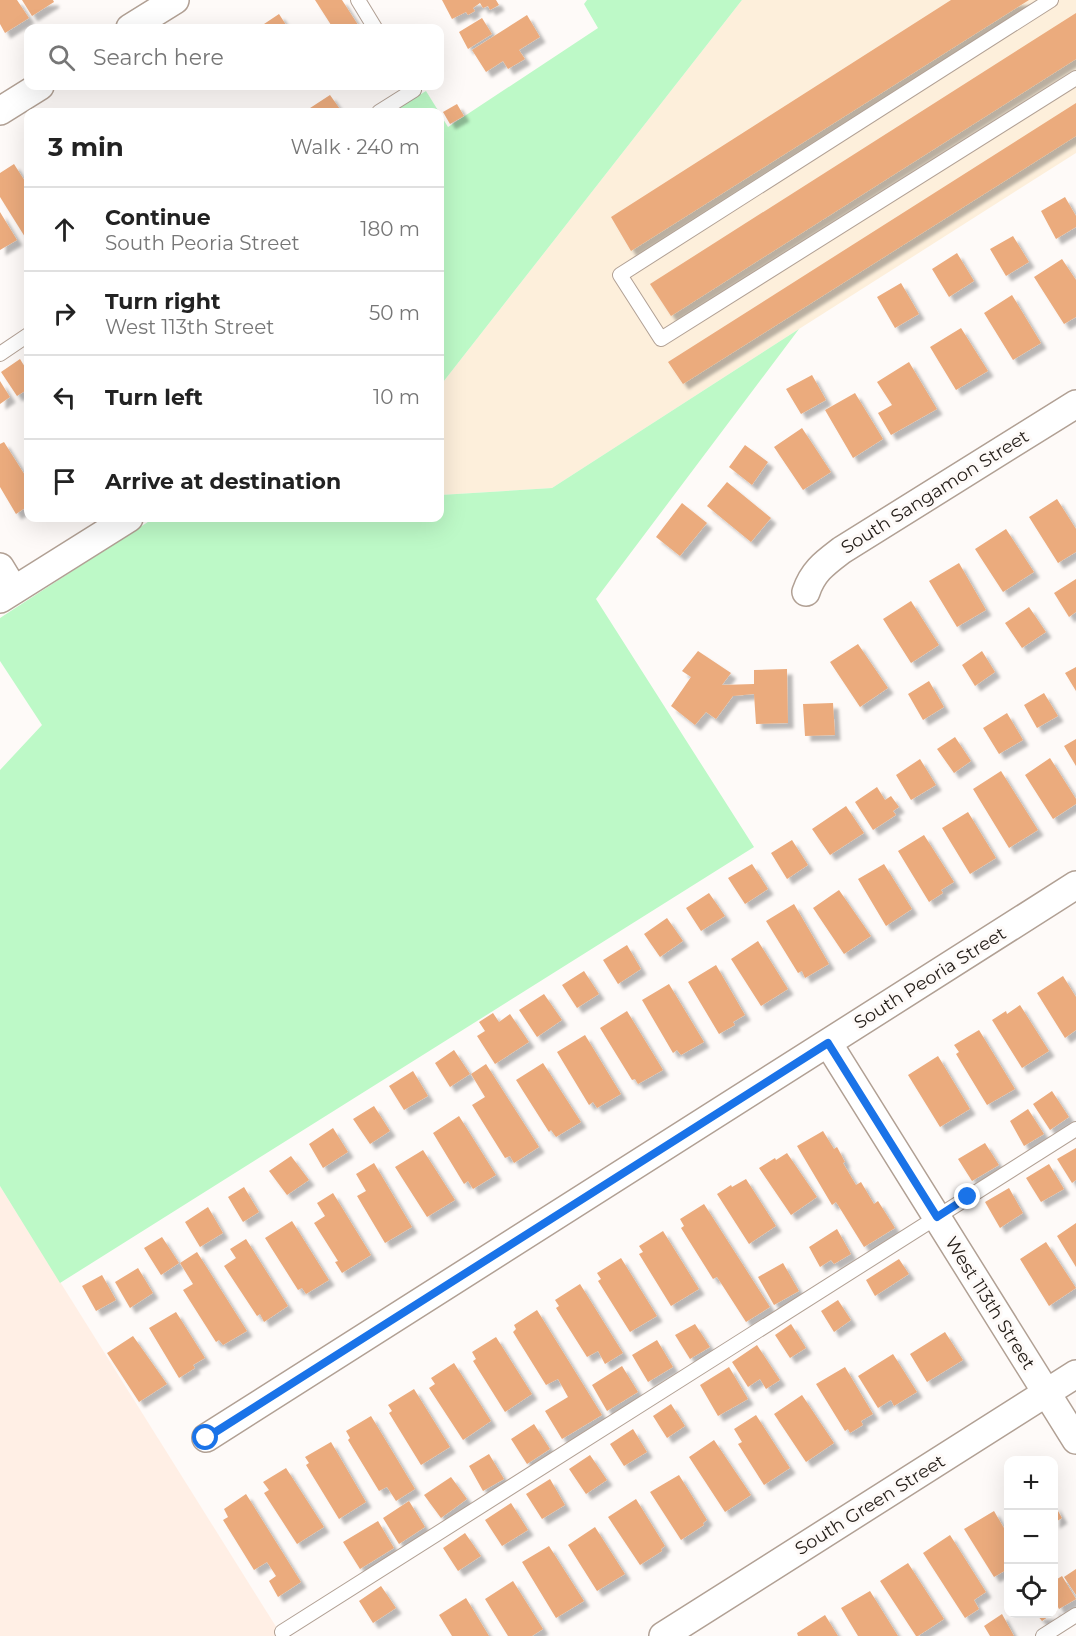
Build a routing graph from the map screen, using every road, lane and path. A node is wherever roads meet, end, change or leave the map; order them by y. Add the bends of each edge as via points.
1 (175, 0) edge
2 (358, 0) edge
3 (1051, 0) edge
4 (136, 24) edge
5 (373, 24) edge
6 (1076, 78) edge
7 (34, 90) edge
8 (414, 90) edge
9 (385, 108) edge
10 (0, 111) edge
11 (24, 338) edge
12 (0, 354) edge
13 (1076, 404) edge
14 (123, 522) edge
15 (0, 567) edge
16 (806, 592) dead end
17 (7, 595) edge
18 (1076, 885) edge
19 (828, 1043) junction
20 (1076, 1129) edge
21 (937, 1217) junction
22 (1076, 1374) edge
23 (1047, 1393) junction
24 (206, 1438) dead end
25 (1076, 1440) edge
26 (1076, 1615) edge
27 (282, 1632) dead end
28 (663, 1636) edge
29 (1043, 1636) edge

1 - 4 street
2 - 5 lane
3 - 6 lane via 620,275 661,339
7 - 10 street
8 - 9 lane
11 - 12 lane
13 - 16 street, South Sangamon Street via 842,550 810,579
14 - 17 street
15 - 17 street
18 - 19 street, South Peoria Street
19 - 21 street, West 113th Street
19 - 24 street, South Peoria Street
20 - 21 lane
21 - 23 street, West 113th Street
21 - 27 lane
22 - 23 street, South Green Street
23 - 25 street, West 113th Street
23 - 28 street, South Green Street
26 - 29 lane

